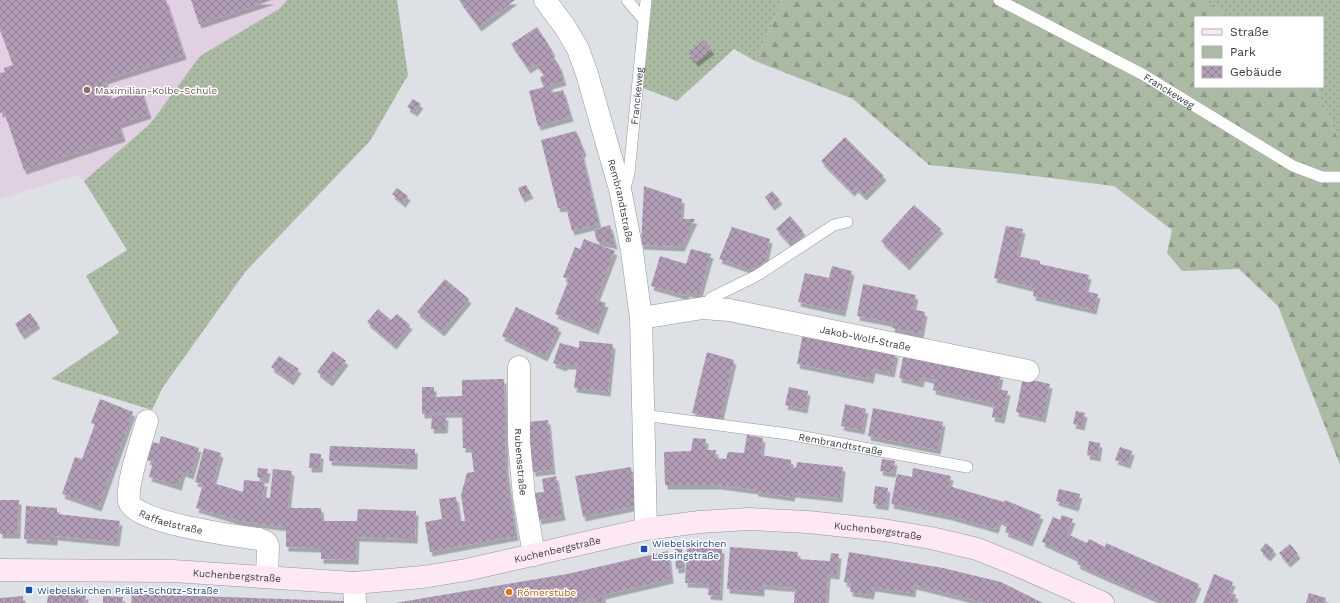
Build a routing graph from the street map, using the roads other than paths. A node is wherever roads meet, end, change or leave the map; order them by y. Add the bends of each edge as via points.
1 (545, 0) edge
2 (627, 0) edge
3 (646, 0) edge
4 (999, 0) edge
5 (644, 20) junction
6 (1340, 177) edge
7 (620, 189) junction
8 (847, 222) dead end
9 (703, 308) junction
10 (641, 318) junction
11 (519, 367) dead end
12 (1028, 371) dead end
13 (644, 415) junction
14 (147, 421) dead end
15 (967, 467) dead end
16 (646, 529) junction
17 (534, 555) junction
18 (0, 570) edge
19 (267, 577) junction
20 (354, 593) edge
21 (1103, 603) edge

1 - 7 street, Rembrandtstraße via 578,49
2 - 5 lane
3 - 5 lane, Franckeweg
4 - 6 lane, Franckeweg via 1142,74 1293,166 1322,177
5 - 7 lane, Franckeweg via 630,173 626,184
7 - 10 street, Rembrandtstraße
8 - 9 lane via 834,225 756,276 711,298
9 - 10 street, Jakob-Wolf-Straße
9 - 12 street, Jakob-Wolf-Straße via 729,310
10 - 13 street, Rembrandtstraße
11 - 17 street, Rubensstraße via 519,442 524,496
13 - 15 lane, Rembrandtstraße via 788,434
13 - 16 street, Rembrandtstraße
14 - 19 street, Raffaelstraße via 129,488 129,503 135,510 186,528 266,542
16 - 17 main road, Kuchenbergstraße
16 - 21 main road, Kuchenbergstraße via 699,522 749,520 808,522 890,531 977,549
17 - 20 main road, Kuchenbergstraße
18 - 19 main road, Kuchenbergstraße via 165,571
19 - 20 main road, Kuchenbergstraße

